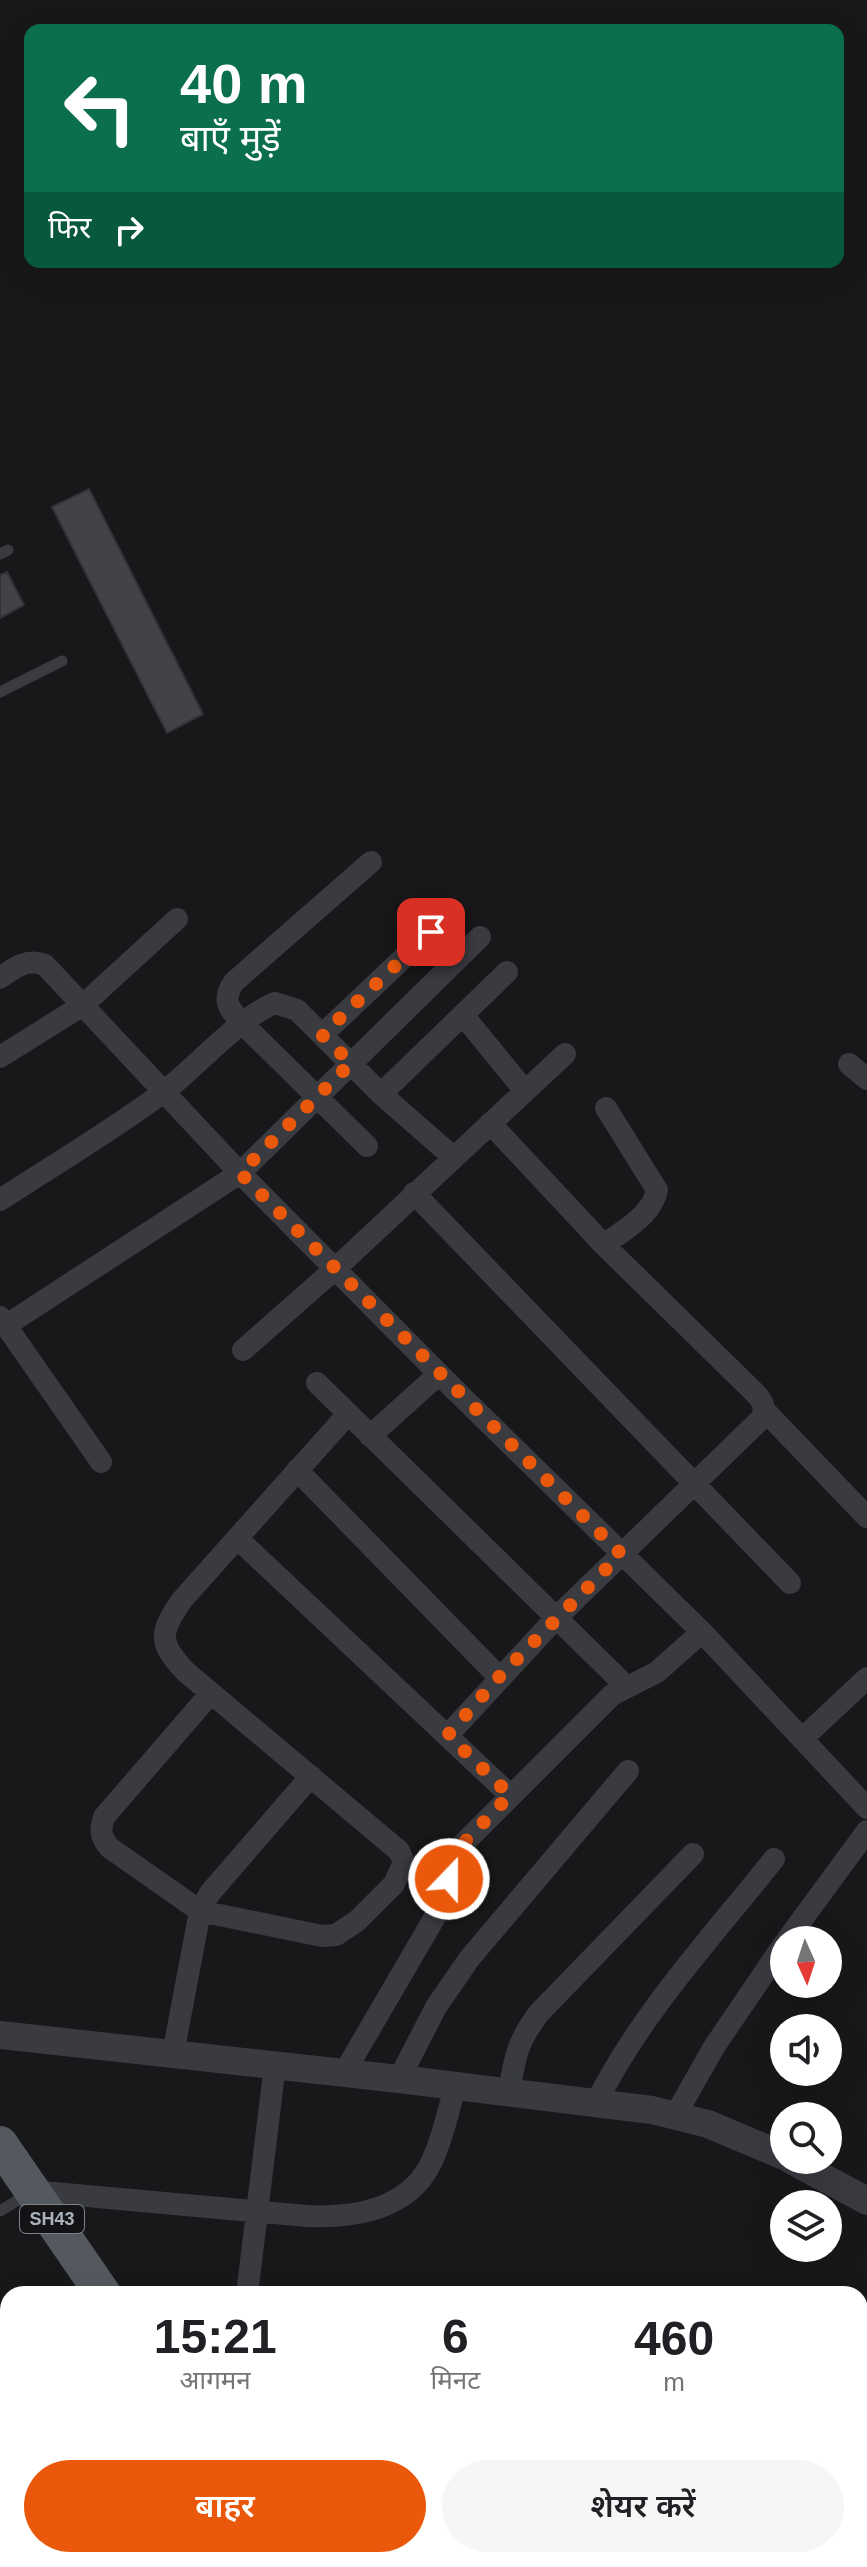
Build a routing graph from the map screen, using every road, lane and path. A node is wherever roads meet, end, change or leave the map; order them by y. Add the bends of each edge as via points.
1 (62, 661) dead end
2 (0, 692) edge
3 (371, 862) dead end
4 (453, 911) dead end
5 (177, 919) dead end
6 (480, 937) dead end
7 (507, 972) dead end
8 (0, 978) edge
9 (83, 1005) junction
10 (463, 1015) junction
11 (243, 1024) junction
12 (322, 1035) junction
13 (565, 1054) dead end
14 (0, 1057) edge
15 (351, 1063) junction
16 (164, 1091) junction
17 (525, 1091) junction
18 (381, 1094) junction
19 (318, 1096) junction
20 (606, 1108) dead end
21 (490, 1123) junction
22 (367, 1146) dead end
23 (453, 1157) junction
24 (240, 1173) junction
25 (414, 1193) junction
26 (0, 1200) edge
27 (604, 1245) junction
28 (335, 1269) junction
29 (3, 1321) edge
30 (243, 1350) dead end
31 (439, 1374) junction
32 (317, 1383) dead end
33 (764, 1410) junction
34 (348, 1414) junction
35 (370, 1436) junction
36 (101, 1462) dead end
37 (297, 1470) junction
38 (694, 1484) junction
39 (867, 1517) edge
40 (237, 1538) junction
41 (621, 1554) junction
42 (790, 1583) dead end
43 (556, 1618) junction
44 (702, 1632) junction
45 (499, 1677) junction
46 (867, 1678) edge
47 (627, 1687) junction
48 (211, 1693) junction
49 (448, 1735) junction
50 (802, 1739) junction
51 (628, 1771) dead end
52 (311, 1776) junction
53 (510, 1795) junction
54 (867, 1808) edge
55 (867, 1831) edge
56 (693, 1854) dead end
57 (774, 1859) dead end
58 (200, 1911) junction
59 (798, 1926) edge
60 (770, 1965) edge
61 (0, 2035) edge
62 (173, 2054) junction
63 (275, 2065) junction
64 (344, 2073) junction
65 (399, 2079) junction
66 (456, 2085) junction
67 (509, 2092) junction
68 (596, 2103) junction
69 (676, 2114) junction
70 (0, 2144) edge
71 (770, 2150) edge
72 (817, 2174) edge
73 (32, 2191) junction
74 (867, 2201) edge
75 (0, 2211) edge
76 (258, 2212) junction
77 (97, 2286) edge
78 (248, 2286) edge

1 - 2 lane
3 - 11 street via 234,982 226,1000
4 - 12 street
5 - 9 street
6 - 15 street
7 - 10 street
8 - 9 street via 34,961 45,965
9 - 14 street
9 - 16 street
10 - 17 street
10 - 18 street
11 - 12 street via 275,1003 297,1010
11 - 16 street
11 - 19 street
12 - 15 street
13 - 17 street
15 - 18 street
15 - 19 street
16 - 24 street
16 - 26 street
17 - 21 street
18 - 23 street
19 - 22 street
19 - 24 street
20 - 27 street via 657,1190 646,1213
21 - 23 street
21 - 27 street
23 - 25 street
24 - 28 street
24 - 29 street
25 - 28 street
25 - 38 street
27 - 33 street via 753,1391
28 - 30 street
28 - 31 street
29 - 36 street
31 - 35 street
31 - 41 street
32 - 34 street
33 - 38 street via 762,1418
33 - 39 street
34 - 35 street
34 - 37 street
35 - 43 street
37 - 40 street
37 - 45 street
38 - 41 street
38 - 42 street
40 - 48 street via 182,1600 168,1620 164,1638 168,1654
40 - 49 street
41 - 43 street
41 - 44 street
43 - 45 street
43 - 47 street
44 - 47 street via 657,1672
44 - 50 street
45 - 49 street
46 - 50 street
47 - 53 street via 612,1695
48 - 52 street
48 - 58 street via 100,1828 110,1848
49 - 53 street
50 - 54 street
51 - 65 street via 469,1959 436,2007
52 - 58 street
52 - 58 street via 399,1851 404,1862 394,1884 336,1935 310,1935
53 - 64 street via 454,1853 446,1898
55 - 59 street
56 - 67 street via 539,2013 522,2035
57 - 68 street via 645,2021
58 - 62 street
60 - 69 street
61 - 62 street
62 - 63 street
63 - 64 street
63 - 76 street
64 - 65 street
65 - 66 street
66 - 67 street
66 - 76 street via 432,2162 405,2193 363,2214 336,2218
67 - 68 street
68 - 69 street
69 - 71 street
70 - 73 main road, SH43
72 - 74 street
73 - 75 lane
73 - 76 street
73 - 77 main road, SH43
76 - 78 street

